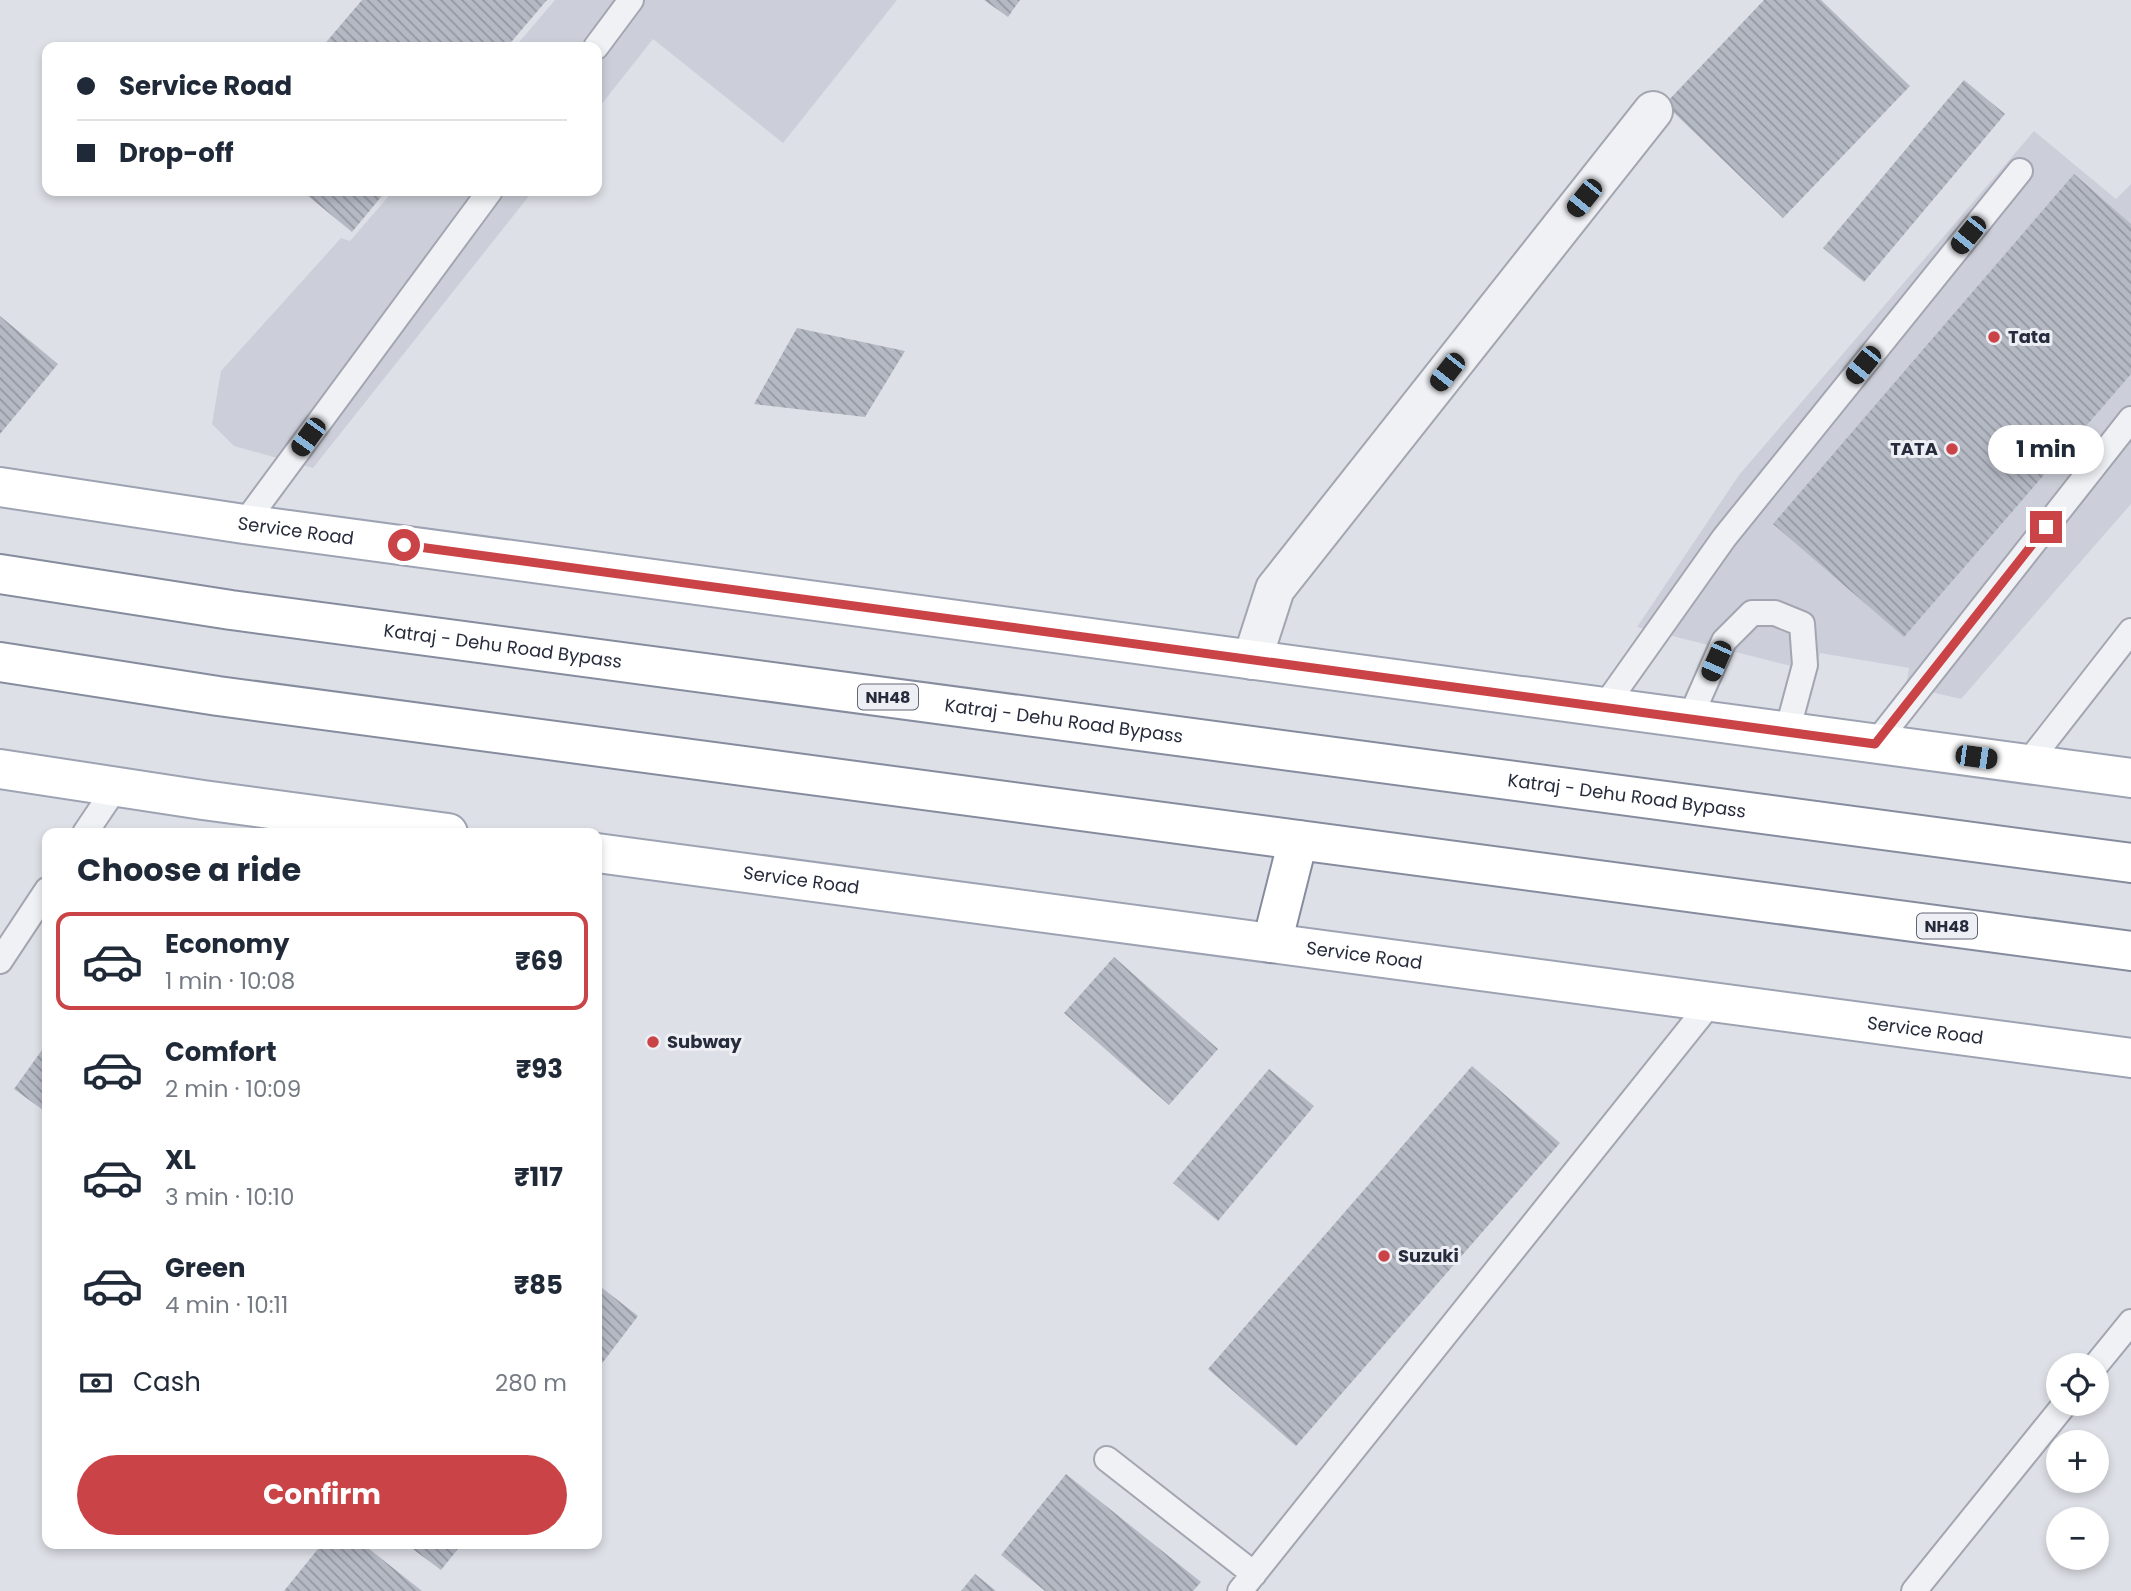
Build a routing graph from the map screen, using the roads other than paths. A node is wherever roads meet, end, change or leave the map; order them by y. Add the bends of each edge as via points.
1 (631, 0) edge
2 (600, 42) edge
3 (1653, 111) dead end
4 (2020, 171) dead end
5 (486, 196) edge
6 (2131, 419) edge
7 (0, 488) edge
8 (244, 524) junction
9 (0, 574) edge
10 (2131, 631) edge
11 (1252, 660) junction
12 (0, 662) edge
13 (1604, 707) junction
14 (1690, 718) junction
15 (1787, 732) junction
16 (1875, 744) junction
17 (2027, 764) junction
18 (0, 769) edge
19 (2131, 778) edge
20 (116, 787) junction
21 (88, 828) edge
22 (412, 828) edge
23 (1298, 840) junction
24 (602, 854) edge
25 (2131, 863) edge
26 (42, 898) edge
27 (1272, 943) junction
28 (2131, 951) edge
29 (0, 961) edge
30 (1712, 1002) junction
31 (2131, 1058) edge
32 (2131, 1321) edge
33 (2106, 1353) edge
34 (2055, 1416) edge
35 (1107, 1459) dead end
36 (1247, 1583) edge
37 (1914, 1591) edge

1 - 2 lane
3 - 11 street via 1275,589
4 - 13 lane via 1724,538
5 - 8 lane
6 - 16 lane
7 - 8 main road, Service Road
8 - 11 main road, Service Road
9 - 25 main road, Katraj - Dehu Road Bypass / NH48 via 245,612
10 - 17 lane
11 - 13 main road, Service Road
12 - 23 main road, NH48 via 218,696
13 - 14 main road, Service Road
14 - 15 main road, Service Road
14 - 15 lane via 1724,642 1752,613 1775,613 1802,624 1805,665
15 - 16 main road, Service Road
16 - 17 main road, Service Road
17 - 19 main road, Service Road
18 - 20 main road
20 - 21 lane
20 - 22 main road
23 - 27 main road
23 - 28 main road, NH48
24 - 27 main road, Service Road
26 - 29 lane
27 - 30 main road, Service Road
30 - 31 main road, Service Road
30 - 36 lane
32 - 33 lane
34 - 37 lane
35 - 36 lane

